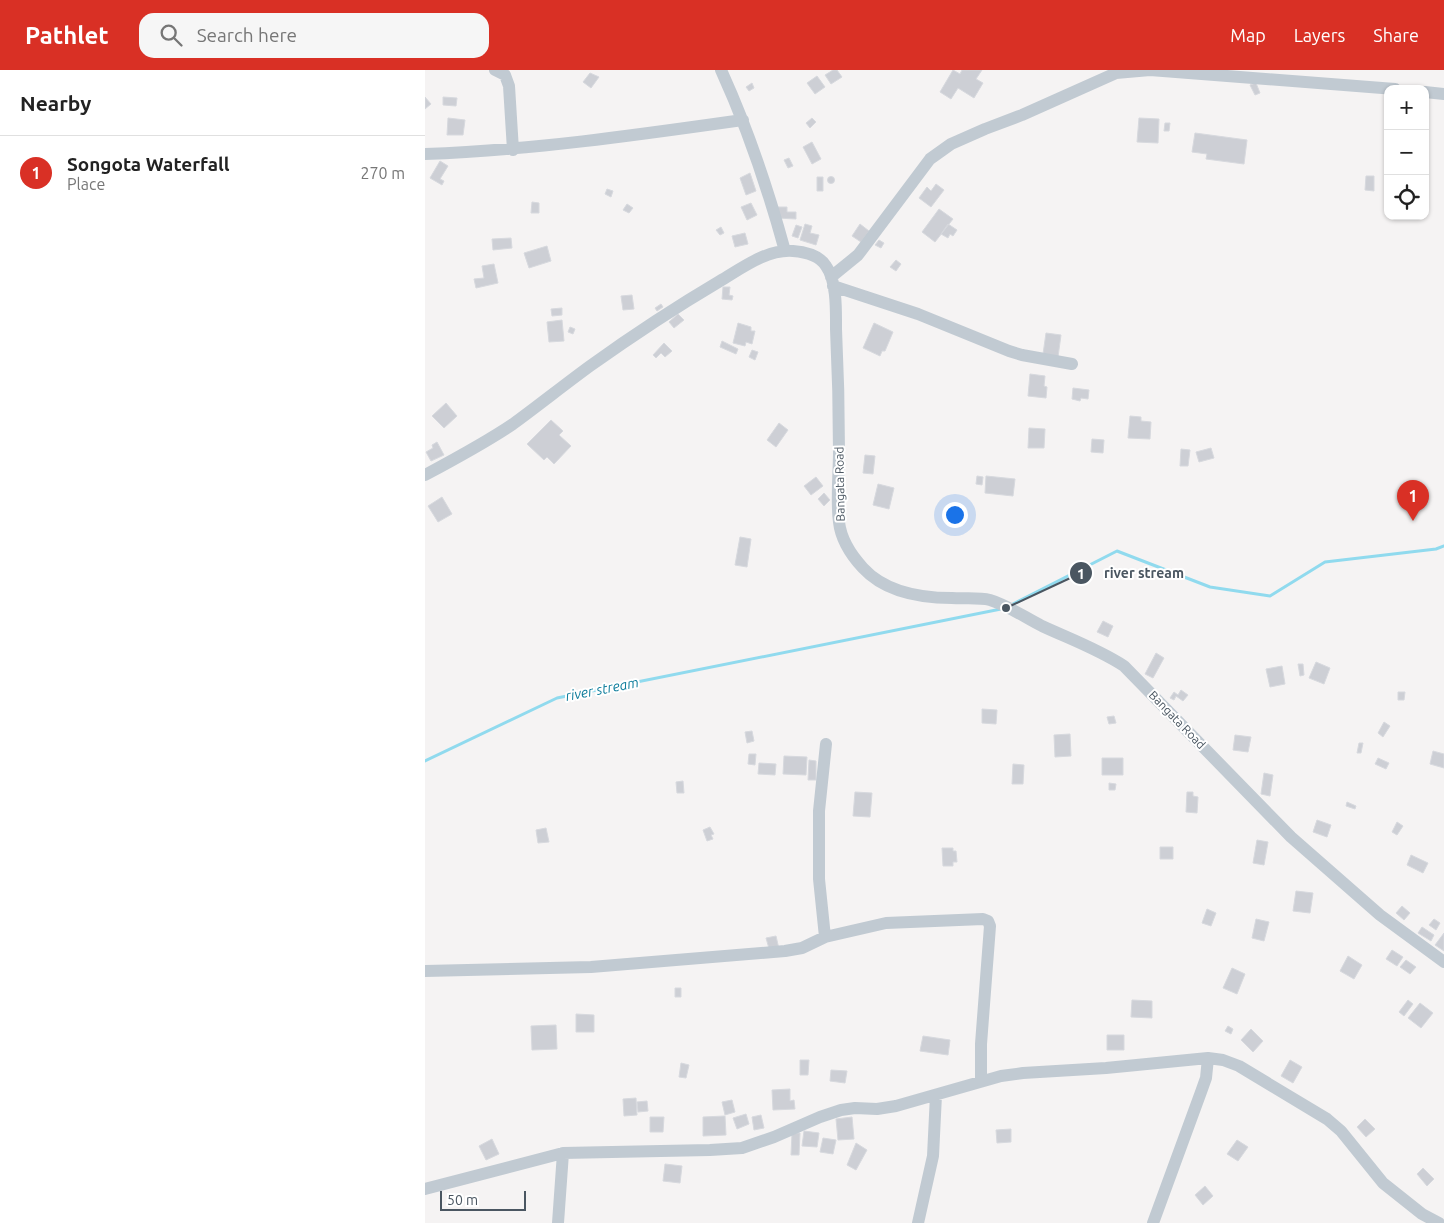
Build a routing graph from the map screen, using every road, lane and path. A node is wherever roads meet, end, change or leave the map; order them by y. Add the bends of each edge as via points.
1 (495, 70) edge
2 (721, 70) edge
3 (1150, 70) edge
4 (1384, 88) edge
5 (1429, 92) edge
6 (1444, 94) edge
7 (743, 120) junction
8 (513, 150) junction
9 (425, 154) edge
10 (785, 251) junction
11 (832, 281) junction
12 (1072, 364) dead end
13 (425, 475) edge
14 (826, 744) dead end
15 (825, 937) junction
16 (1444, 962) edge
17 (425, 971) edge
18 (1208, 1058) junction
19 (981, 1081) junction
20 (936, 1095) junction
21 (563, 1153) junction
22 (425, 1189) edge
23 (558, 1223) edge
24 (918, 1223) edge
25 (1153, 1223) edge
26 (1439, 1223) edge

1 - 8 street via 505,75 509,86
2 - 7 street
3 - 4 street
3 - 11 street via 1116,73 951,144 930,159 857,255
5 - 6 street
7 - 8 street
7 - 10 street
8 - 9 street
10 - 11 street via 813,256 826,266
10 - 13 street via 745,266 679,305 513,424
11 - 12 street via 1009,351
11 - 16 street, Bangata Road via 839,414 839,521 843,540 866,571 895,589 913,594 993,601 1124,666 1291,837 1380,915
14 - 15 street via 819,811 819,879
15 - 17 street via 802,948 785,951 591,967
15 - 19 street via 886,923 988,920
18 - 19 street via 1023,1073
18 - 25 street via 1206,1078
18 - 26 street via 1239,1066 1327,1119 1341,1131 1383,1183 1422,1214
19 - 20 street
20 - 21 street via 877,1109 841,1110 742,1148
20 - 24 street via 933,1156
21 - 22 street
21 - 23 street

